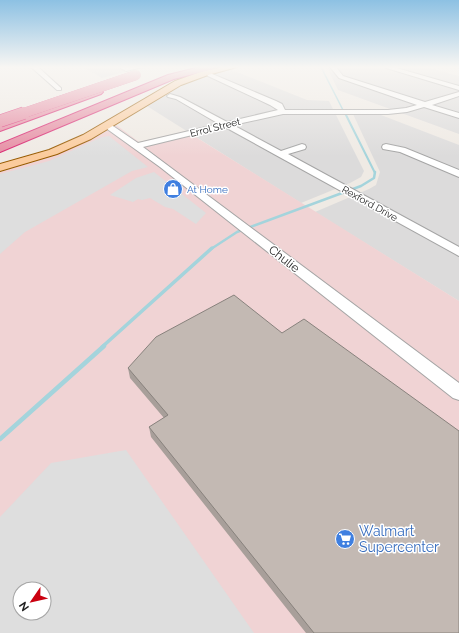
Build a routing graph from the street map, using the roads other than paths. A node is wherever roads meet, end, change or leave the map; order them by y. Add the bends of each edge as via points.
1 (73, 97) edge
2 (85, 97) edge
3 (106, 97) edge
4 (123, 97) edge
5 (153, 97) edge
6 (154, 97) edge
7 (172, 97) edge
8 (260, 97) edge
9 (402, 97) edge
10 (450, 97) edge
11 (77, 100) junction
12 (425, 104) junction
13 (283, 112) junction
14 (459, 116) edge
15 (0, 121) edge
16 (226, 124) junction
17 (108, 126) junction
18 (0, 128) edge
19 (0, 136) edge
20 (137, 146) junction
21 (302, 147) dead end
22 (386, 147) dead end
23 (0, 148) edge
24 (280, 154) junction
25 (0, 161) edge
26 (0, 168) edge
27 (459, 174) edge
28 (459, 252) edge
29 (459, 393) edge

1 - 15 highway, bridge
2 - 11 highway
3 - 19 highway
4 - 23 highway
5 - 25 main road via 71,137 30,153
6 - 17 main road
7 - 16 street, Rexford Drive
8 - 13 street via 279,106
9 - 12 street
10 - 12 street, Errol Street
11 - 15 highway
11 - 18 highway
12 - 13 street, Errol Street via 399,111
12 - 14 street
13 - 16 street, Errol Street
16 - 20 street, Errol Street
16 - 24 street, Rexford Drive
17 - 20 street, Chulie
17 - 26 main road via 70,145
20 - 29 street, Chulie
21 - 24 street
22 - 27 street via 402,150
24 - 28 street, Rexford Drive

